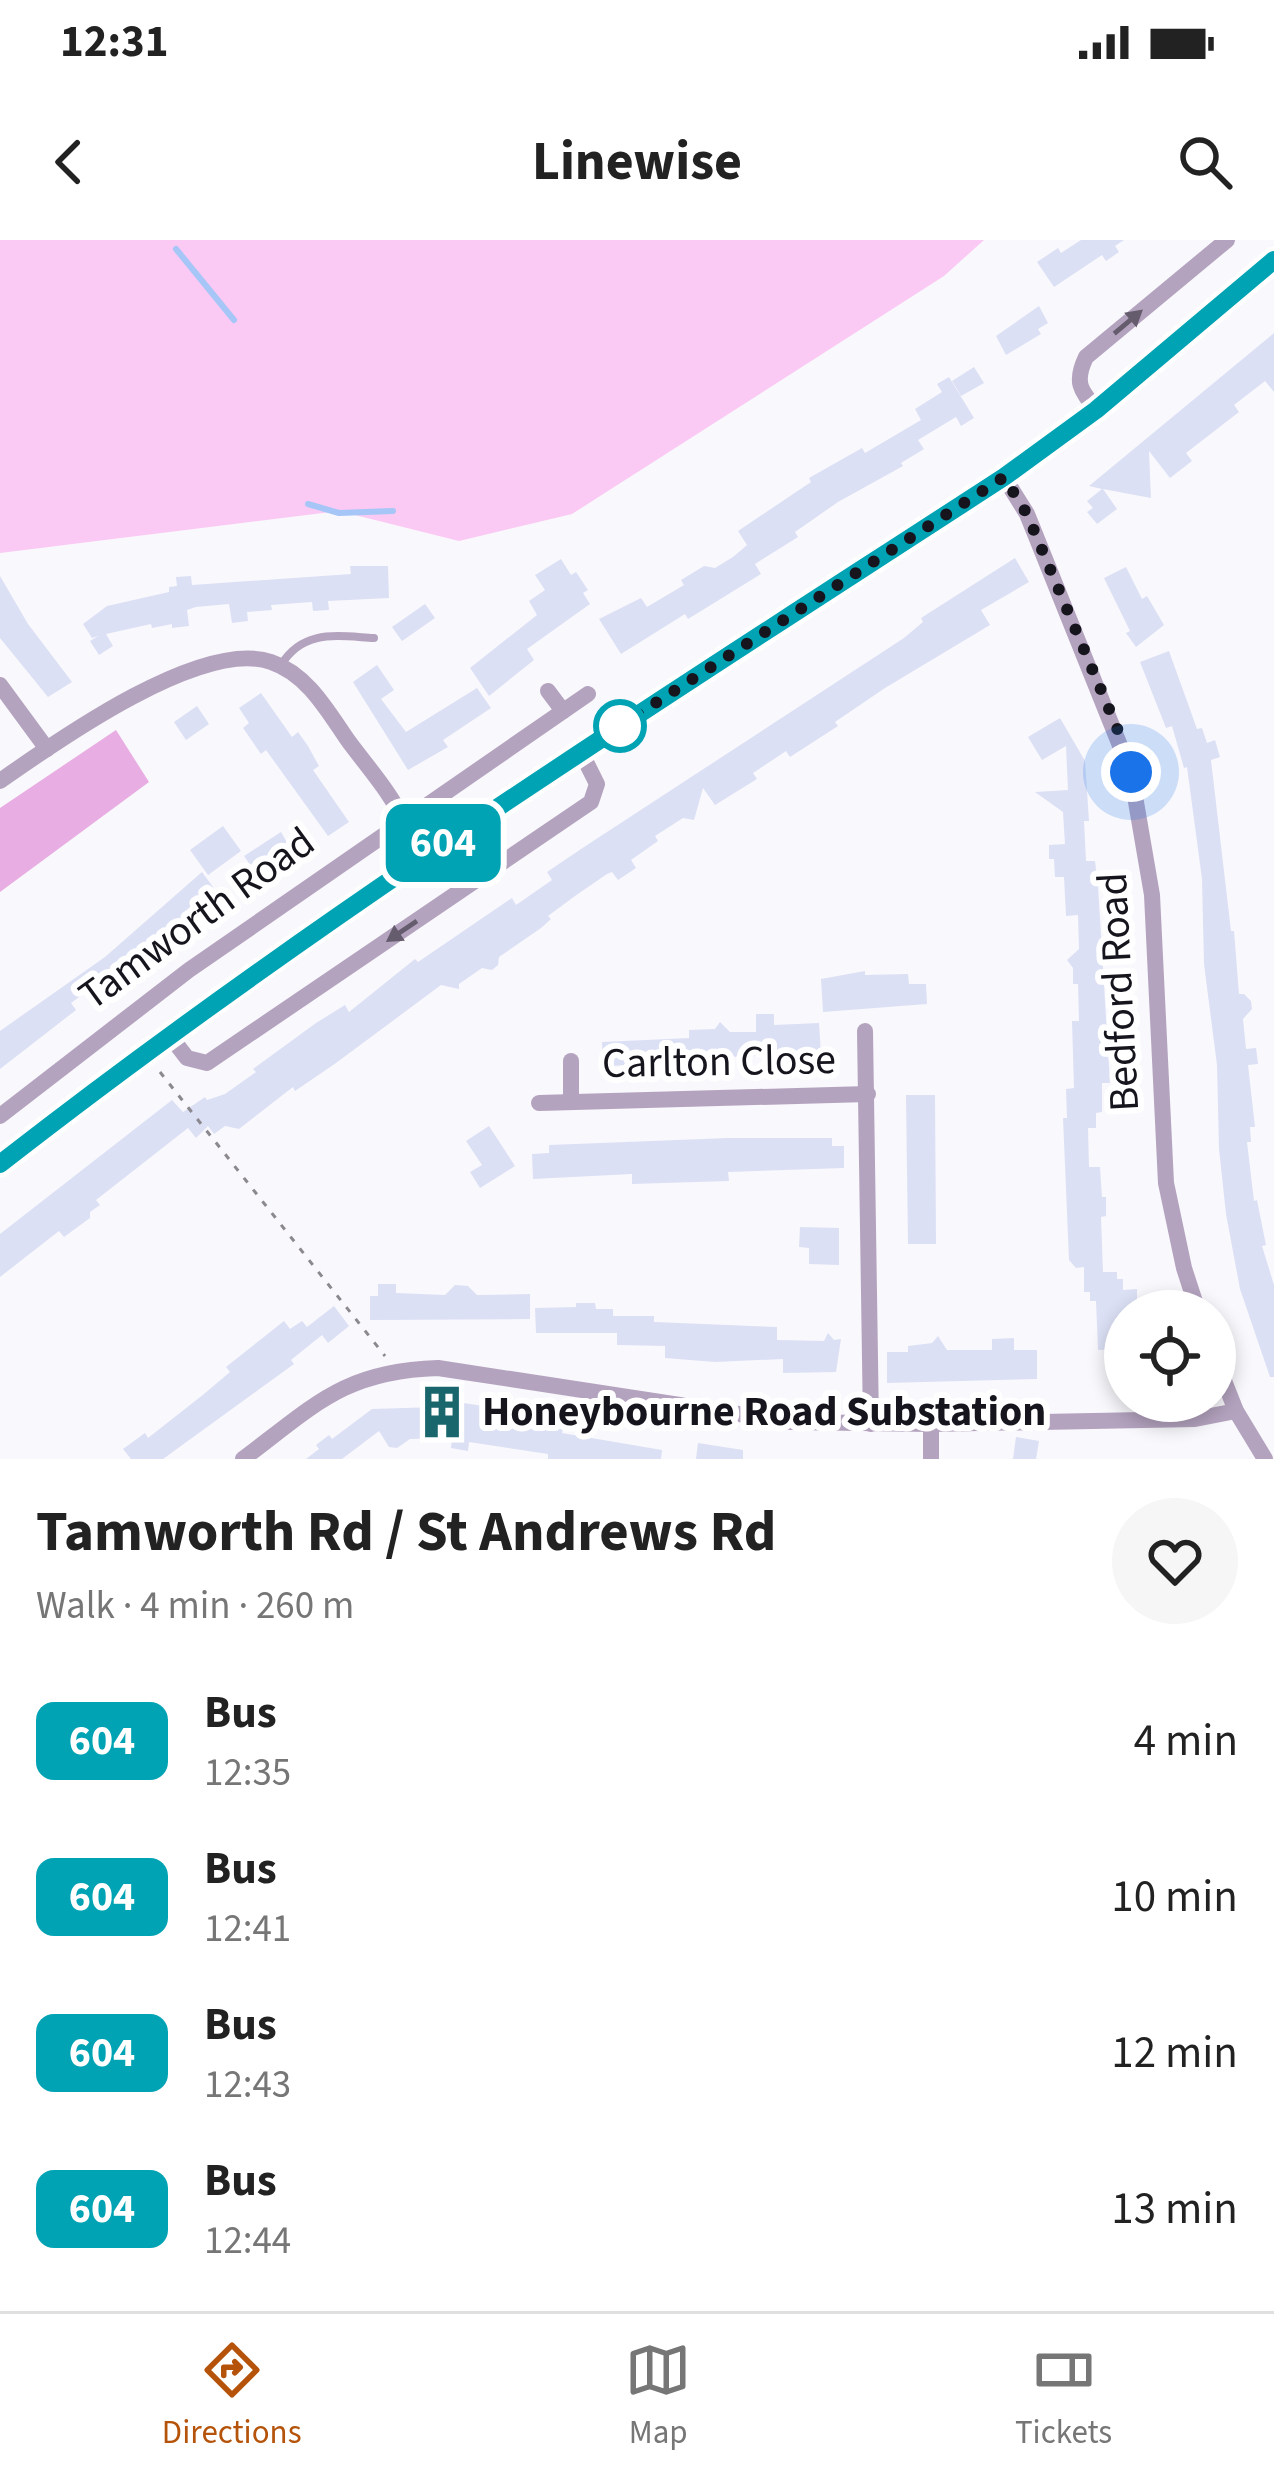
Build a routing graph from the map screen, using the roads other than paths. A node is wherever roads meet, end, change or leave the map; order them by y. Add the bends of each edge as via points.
1 (1227, 240) edge
2 (1274, 260) edge
3 (1096, 410) junction
4 (1004, 477) junction
5 (374, 638) dead end
6 (280, 666) junction
7 (0, 685) edge
8 (548, 691) dead end
9 (587, 694) dead end
10 (562, 711) junction
11 (47, 748) junction
12 (580, 752) junction
13 (0, 782) edge
14 (403, 820) junction
15 (453, 837) junction
16 (404, 869) junction
17 (865, 1031) dead end
18 (170, 1036) junction
19 (571, 1061) dead end
20 (868, 1094) junction
21 (571, 1101) junction
22 (539, 1103) dead end
23 (0, 1116) edge
24 (2, 1157) edge
25 (1191, 1290) edge
26 (1236, 1411) edge
27 (1104, 1421) edge
28 (871, 1424) junction
29 (931, 1424) junction
30 (243, 1459) edge
31 (931, 1459) edge
32 (1264, 1459) edge

3 -> 1 street via 1078,387 1086,357
2 - 3 main road, Tamworth Road
3 - 4 main road, Tamworth Road
4 - 12 main road, Tamworth Road
4 - 25 street, Bedford Road via 1027,514 1131,772 1152,895 1166,1184
5 - 6 lane via 308,638
6 - 11 street via 245,657 196,667
6 - 14 street via 315,693
7 - 11 street
8 - 10 street
9 - 10 street, Tamworth Road
10 - 14 street, Tamworth Road
11 - 13 street
12 - 15 main road, Tamworth Road
12 -> 18 street, Tamworth Road via 598,784 591,802 207,1063 187,1058
14 - 15 street
14 - 16 street
14 - 23 street, Tamworth Road
15 - 16 main road, Tamworth Road
16 - 18 main road, Tamworth Road
17 - 20 street, Carlton Close
18 - 24 main road, Tamworth Road
19 - 21 street, Carlton Close
20 - 21 street, Carlton Close
20 - 28 street, Carlton Close
21 - 22 street, Carlton Close
26 - 32 street
27 - 29 street
28 - 29 street
28 - 30 street via 791,1422 438,1368 395,1369 343,1386
29 - 31 street

